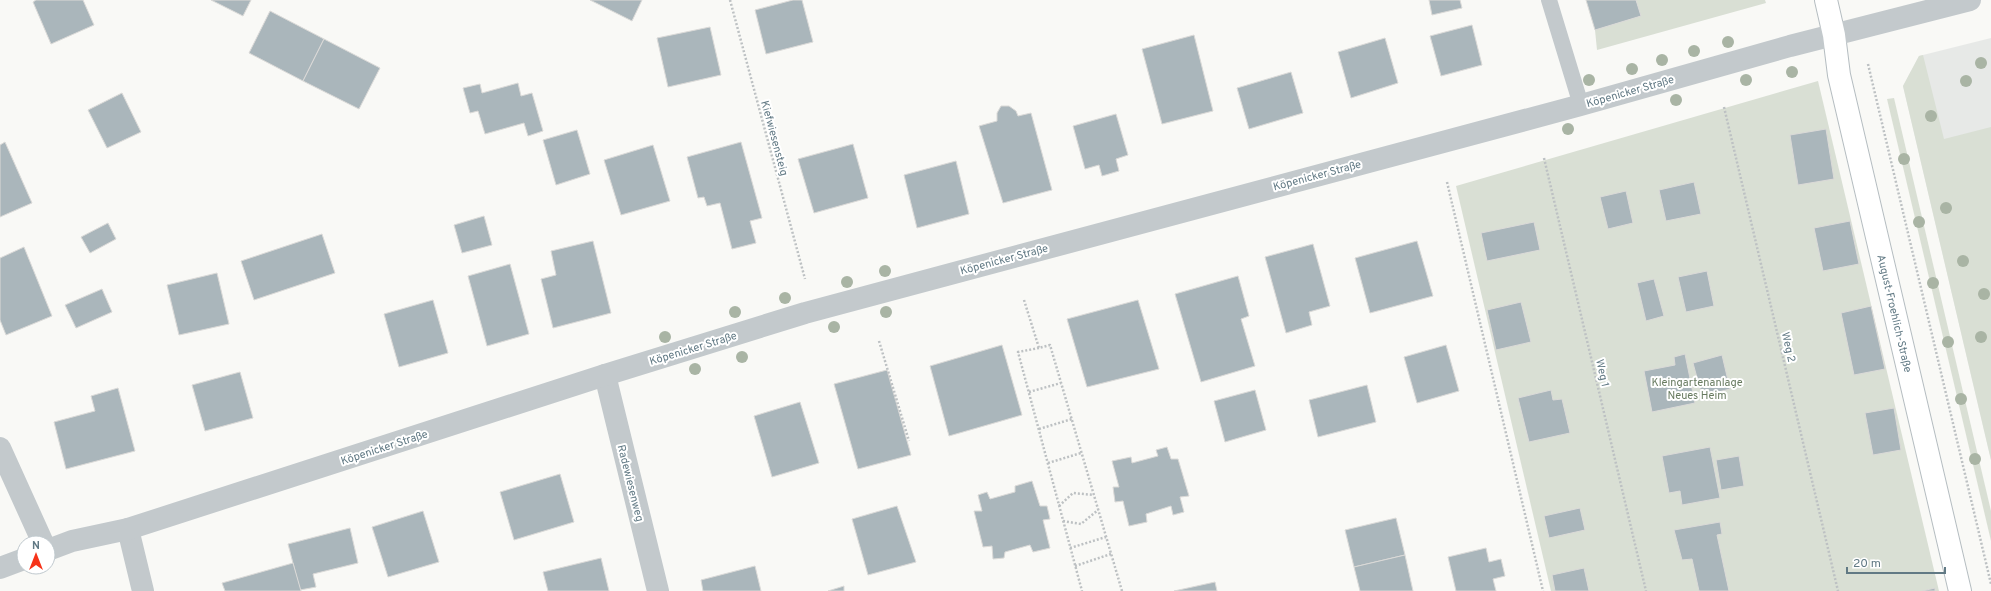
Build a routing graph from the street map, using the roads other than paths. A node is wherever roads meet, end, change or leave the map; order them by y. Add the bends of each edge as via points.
1 (1549, 0) edge
2 (1826, 0) edge
3 (1970, 0) edge
4 (1834, 35) junction
5 (1581, 105) junction
6 (605, 375) junction
7 (0, 448) edge
8 (128, 529) junction
9 (39, 535) edge
10 (56, 547) edge
11 (16, 562) edge
12 (0, 568) edge
13 (143, 591) edge
14 (658, 591) edge
15 (1960, 591) edge

1 - 5 lane
2 - 4 street, August-Froehlich-Straße
3 - 4 street, Köpenicker Straße
4 - 5 street, Köpenicker Straße
4 - 15 street, August-Froehlich-Straße via 1839,75
5 - 6 street, Köpenicker Straße via 890,290
6 - 8 street, Köpenicker Straße
6 - 14 street, Radewiesenweg
7 - 9 street
8 - 10 street, Köpenicker Straße
8 - 13 street
11 - 12 street

